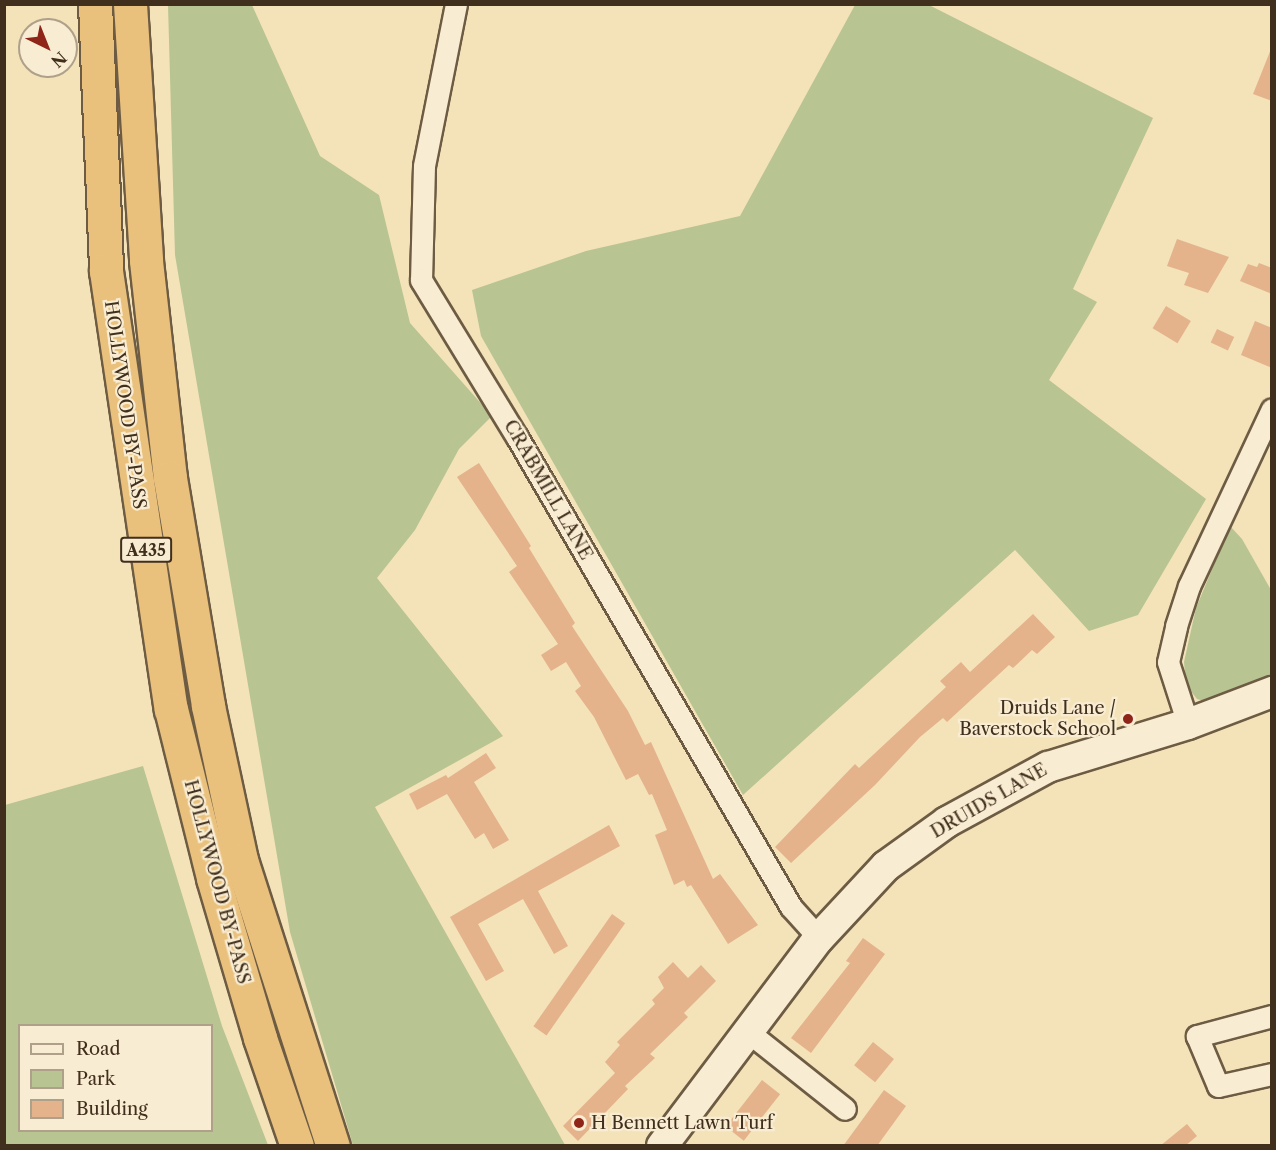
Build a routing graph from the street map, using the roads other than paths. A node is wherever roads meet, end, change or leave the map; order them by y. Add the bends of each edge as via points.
1 (95, 4) edge
2 (130, 4) edge
3 (456, 4) edge
4 (1271, 410) edge
5 (1272, 692) edge
6 (1188, 724) junction
7 (819, 938) junction
8 (1272, 1016) edge
9 (747, 1031) junction
10 (1272, 1074) edge
11 (845, 1109) dead end
12 (297, 1146) edge
13 (333, 1146) edge
14 (662, 1146) edge

1 - 12 highway, HOLLYWOOD BY-PASS / A435 via 106,271 171,709 213,878 260,1038
2 - 13 highway, HOLLYWOOD BY-PASS / A435 via 146,261 170,478 208,706 241,860
3 - 7 street, CRABMILL LANE via 424,166 421,280 517,437 791,908
4 - 6 street via 1189,586 1176,626 1168,662
5 - 6 street, DRUIDS LANE
6 - 7 street, DRUIDS LANE via 1048,766 947,822 886,866
7 - 9 street, DRUIDS LANE
8 - 10 street via 1197,1036 1218,1086
9 - 11 street
9 - 14 street, DRUIDS LANE

